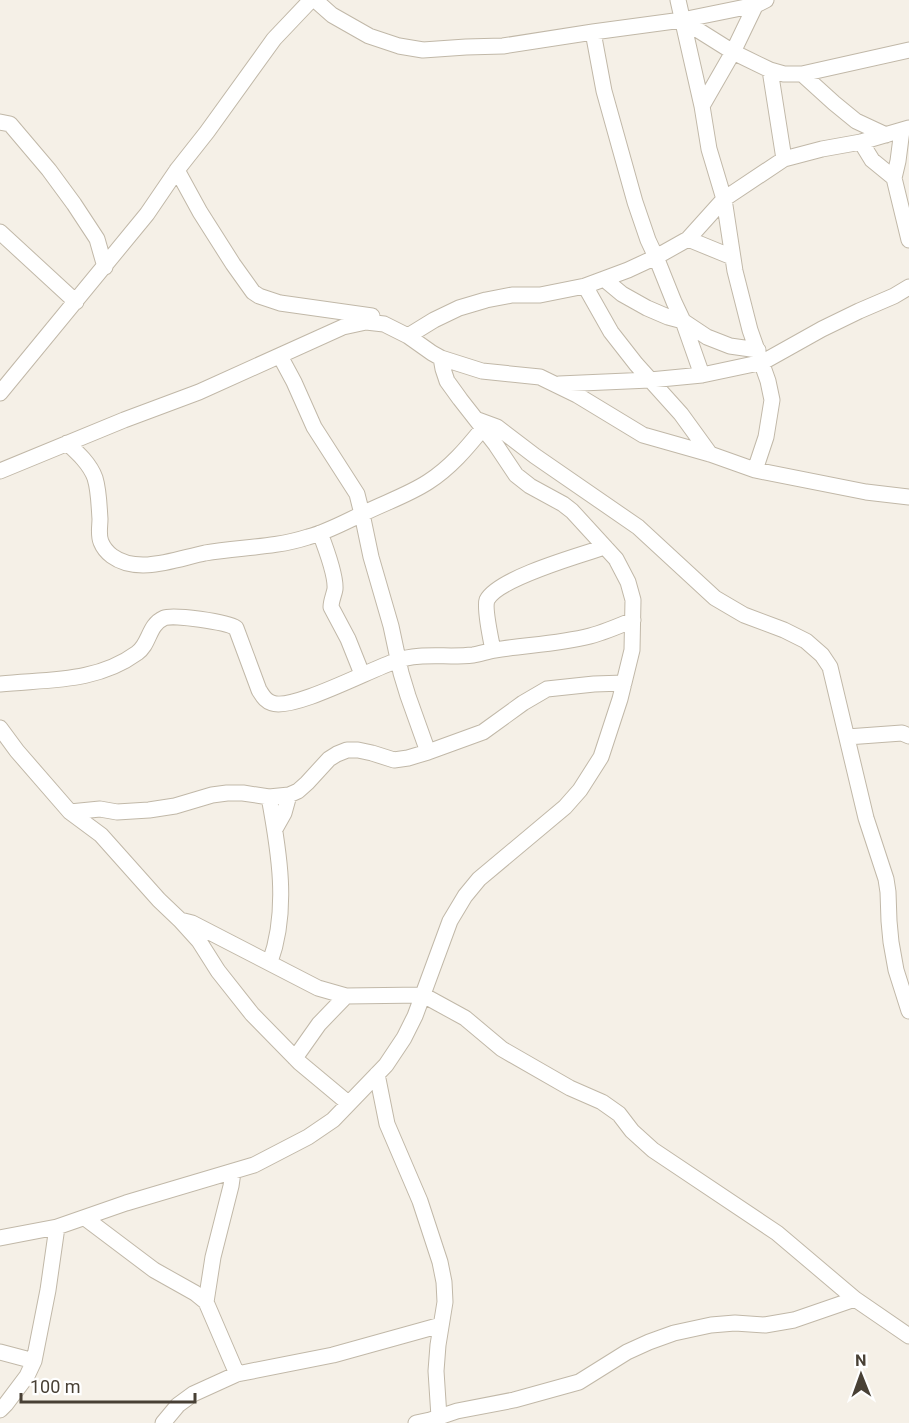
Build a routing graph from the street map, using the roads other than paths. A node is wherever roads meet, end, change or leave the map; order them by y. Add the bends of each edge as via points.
1 (313, 0) edge
2 (678, 0) edge
3 (760, 2) edge
4 (682, 20) junction
5 (593, 32) junction
6 (909, 50) edge
7 (733, 52) junction
8 (770, 70) junction
9 (802, 74) junction
10 (702, 106) junction
11 (0, 122) edge
12 (906, 129) edge
13 (885, 135) junction
14 (861, 142) junction
15 (784, 159) junction
16 (177, 170) junction
17 (894, 178) junction
18 (724, 199) junction
19 (0, 232) edge
20 (688, 239) junction
21 (909, 240) edge
22 (656, 257) junction
23 (732, 257) junction
24 (105, 267) junction
25 (604, 279) junction
26 (585, 286) junction
27 (909, 287) edge
28 (76, 302) junction
29 (683, 321) junction
30 (384, 324) junction
31 (408, 336) junction
32 (280, 356) junction
33 (760, 356) junction
34 (441, 358) junction
35 (702, 375) junction
36 (650, 380) junction
37 (556, 384) junction
38 (0, 393) edge
39 (479, 423) junction
40 (67, 443) junction
41 (710, 454) junction
42 (755, 470) junction
43 (0, 471) edge
44 (909, 497) edge
45 (362, 514) junction
46 (320, 533) junction
47 (605, 547) junction
48 (633, 620) junction
49 (493, 650) junction
50 (398, 660) junction
51 (362, 674) junction
52 (624, 683) junction
53 (0, 684) edge
54 (0, 728) edge
55 (909, 736) edge
56 (847, 737) junction
57 (428, 752) junction
58 (289, 795) junction
59 (269, 797) junction
60 (70, 812) junction
61 (275, 829) junction
62 (180, 920) junction
63 (270, 962) junction
64 (423, 995) junction
65 (346, 996) junction
66 (909, 1011) edge
67 (295, 1058) junction
68 (377, 1074) junction
69 (348, 1103) junction
70 (233, 1172) junction
71 (85, 1218) junction
72 (57, 1227) junction
73 (0, 1238) edge
74 (855, 1299) junction
75 (206, 1302) junction
76 (441, 1325) junction
77 (909, 1336) edge
78 (0, 1352) edge
79 (34, 1361) junction
80 (237, 1374) junction
81 (0, 1410) edge
82 (440, 1417) junction
83 (163, 1423) edge
84 (416, 1423) edge

1 - 5 street via 369,36 423,50 503,46
1 - 16 street via 274,39
2 - 4 street
3 - 4 street
3 - 7 street
4 - 5 street
4 - 7 street
4 - 10 street
5 - 22 street via 620,150
6 - 9 street
7 - 8 street
7 - 10 street
8 - 9 street
8 - 15 street
9 - 13 street via 856,121
10 - 18 street via 709,150
11 - 24 street via 10,124 50,170 97,239
12 - 13 street
12 - 17 street
13 - 14 street
14 - 15 street
14 - 17 street via 872,160
15 - 18 street
16 - 24 street
16 - 30 street via 253,292 280,303 374,316
17 - 21 street
18 - 20 street
18 - 23 street
19 - 28 street
20 - 22 street
20 - 23 street
22 - 25 street
22 - 29 street
23 - 33 street
24 - 28 street
25 - 26 street
25 - 29 street via 647,308
26 - 31 street via 486,300 451,312
26 - 36 street via 611,332
27 - 33 street
28 - 38 street
29 - 33 street via 707,337
29 - 35 street
30 - 31 street
30 - 32 street via 366,321 343,327
31 - 34 street
32 - 40 street
32 - 45 street via 314,427 357,494
33 - 35 street
33 - 42 street via 772,400
34 - 37 street via 483,371 531,375
34 - 39 street via 447,381
35 - 36 street
36 - 37 street
36 - 41 street
37 - 41 street via 643,435
39 - 45 street via 460,454 428,482
39 - 47 street via 516,475 572,511
39 - 56 street via 496,427 638,526 716,598 744,615 806,641 830,667
40 - 43 street
40 - 46 street via 95,479 101,542 120,560 151,565
41 - 42 street
42 - 44 street
45 - 46 street
45 - 50 street
46 - 51 street via 335,583 331,607
47 - 48 street via 628,582
47 - 49 street via 532,571 491,595 486,606
48 - 49 street via 588,636
48 - 52 street via 632,650
49 - 50 street
50 - 51 street
50 - 57 street
51 - 53 street via 305,698 273,704 260,690 236,628 173,617 156,624 143,648 122,663 77,678
52 - 57 street via 547,689 483,732
52 - 64 street via 601,757 580,790 479,879 465,896 450,921
54 - 60 street
55 - 56 street via 902,733
56 - 66 street via 866,818 886,879 891,942
57 - 58 street via 394,760 347,750 329,759 307,783
58 - 59 street
58 - 61 street
59 - 60 street via 226,793 149,810
59 - 61 street
60 - 62 street via 101,835
61 - 63 street via 280,926
62 - 63 street via 192,922
62 - 67 street via 252,1014
63 - 65 street via 318,988
64 - 65 street
64 - 68 street via 404,1038
64 - 74 street via 465,1018 501,1048 602,1102 653,1149 777,1233
65 - 67 street via 319,1024
67 - 69 street
68 - 69 street
68 - 76 street via 387,1124 420,1201 440,1262 445,1302
69 - 70 street via 333,1120 308,1137
70 - 71 street
70 - 75 street
71 - 72 street
71 - 75 street via 154,1270
72 - 73 street
72 - 79 street
74 - 77 street
74 - 82 street via 794,1320 765,1325 711,1325 674,1333 627,1352 579,1382
75 - 80 street
76 - 80 street via 333,1355
76 - 82 street via 436,1371
78 - 79 street
79 - 81 street
80 - 83 street via 193,1395
82 - 84 street

